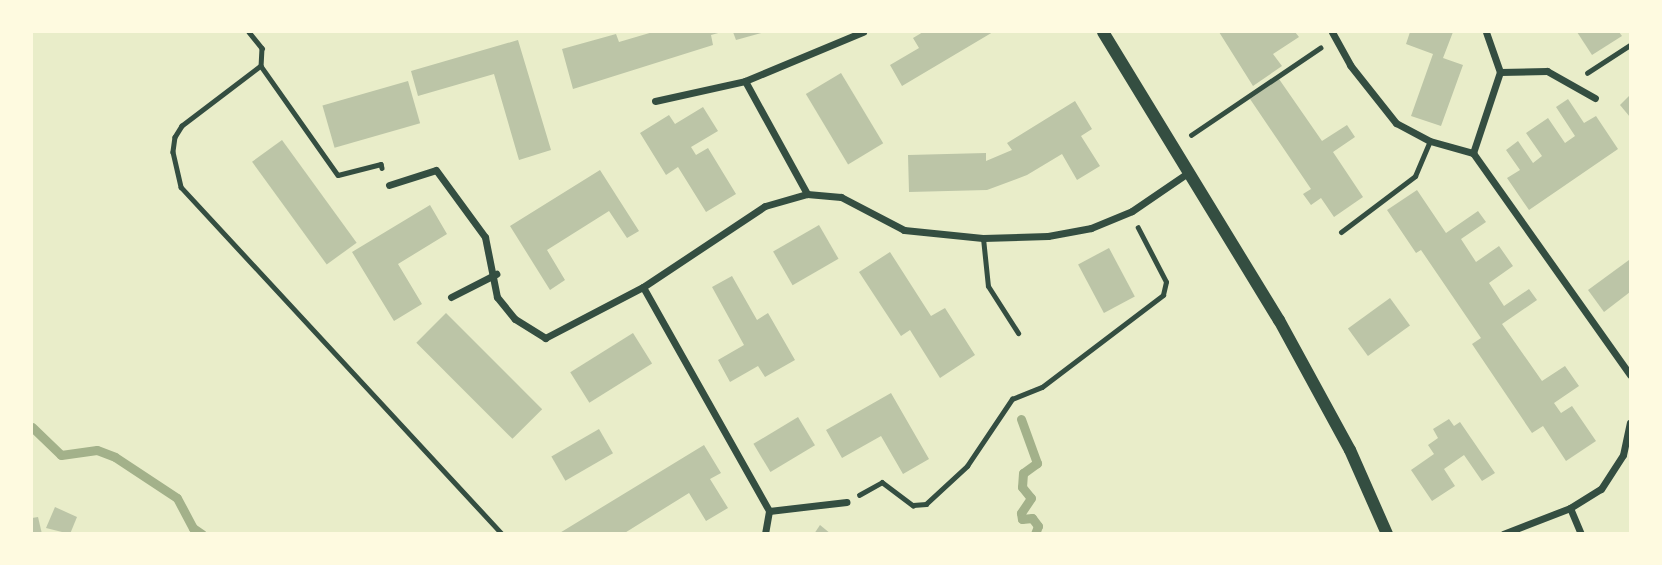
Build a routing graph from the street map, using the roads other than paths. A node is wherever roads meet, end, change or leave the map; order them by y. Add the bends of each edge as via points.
1 (863, 32) edge
2 (1103, 32) edge
3 (1486, 32) edge
4 (1334, 35) edge
5 (1500, 72) junction
6 (745, 81) junction
7 (1595, 97) dead end
8 (655, 101) dead end
9 (1430, 141) junction
10 (1473, 153) junction
11 (1189, 172) junction
12 (390, 185) road end
13 (807, 194) junction
14 (1341, 232) dead end
15 (983, 238) junction
16 (496, 274) junction
17 (643, 287) junction
18 (450, 298) dead end
19 (1018, 333) dead end
20 (1630, 375) edge
21 (1630, 423) edge
22 (846, 502) road end
23 (1570, 508) junction
24 (769, 511) junction
25 (765, 534) edge
26 (1387, 534) edge
27 (1503, 534) edge
28 (1581, 534) edge

1 - 6 street
2 - 11 street
3 - 5 street
4 - 9 street via 1350,65 1396,123
5 - 7 street via 1547,71
5 - 10 street
6 - 8 street
6 - 13 street
9 - 10 street
9 - 14 lane via 1415,176
10 - 20 street
11 - 15 street via 1132,211 1091,228 1048,236
11 - 26 street via 1350,450
12 - 16 street via 436,170 485,237
13 - 15 street via 841,197 904,230
13 - 17 street via 765,206
15 - 19 lane via 988,286
16 - 17 street via 497,297 515,319 545,338
16 - 18 street
17 - 24 street
21 - 23 street via 1623,455 1601,489
22 - 24 street
23 - 27 street
23 - 28 street
24 - 25 street

